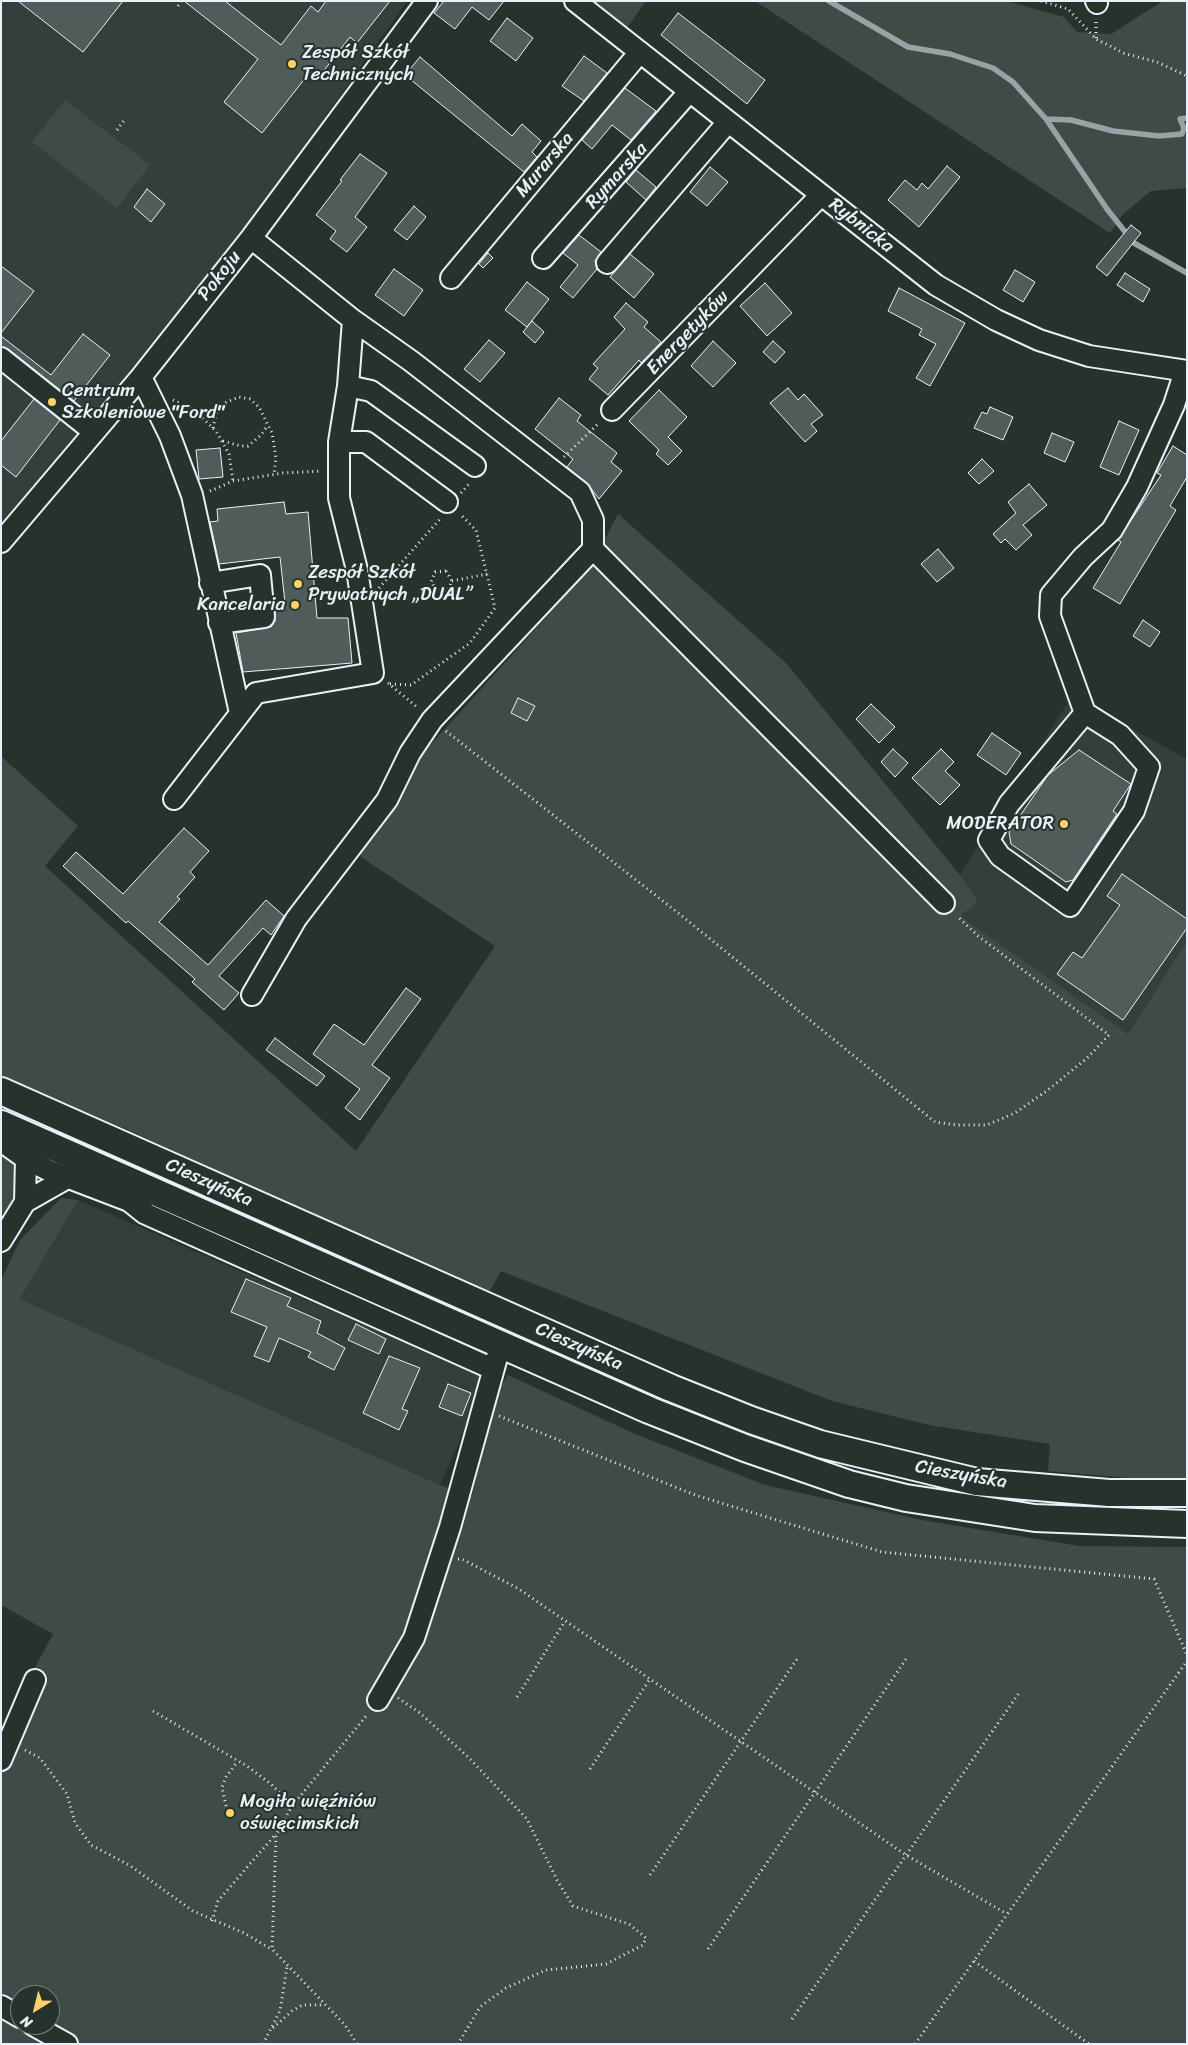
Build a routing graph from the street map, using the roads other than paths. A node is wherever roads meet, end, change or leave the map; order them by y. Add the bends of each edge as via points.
1 (426, 1) edge
2 (575, 1) edge
3 (640, 52) junction
4 (689, 92) junction
5 (728, 122) junction
6 (821, 195) junction
7 (250, 238) junction
8 (544, 258) dead end
9 (608, 263) dead end
10 (451, 278) dead end
11 (353, 320) junction
12 (1, 358) edge
13 (1186, 371) edge
14 (140, 377) junction
15 (348, 386) junction
16 (612, 410) road end
17 (94, 432) junction
18 (339, 442) junction
19 (472, 474) road end
20 (452, 506) road end
21 (1, 542) edge
22 (593, 549) junction
23 (210, 583) junction
24 (219, 623) junction
25 (240, 713) junction
26 (1086, 713) junction
27 (174, 799) dead end
28 (944, 903) road end
29 (252, 995) dead end
30 (1, 1091) edge
31 (1, 1124) edge
32 (1, 1141) edge
33 (26, 1159) junction
34 (69, 1177) junction
35 (129, 1201) junction
36 (25, 1202) junction
37 (193, 1210) junction
38 (1, 1240) edge
39 (500, 1344) junction
40 (493, 1369) junction
41 (1187, 1493) edge
42 (1187, 1524) edge
43 (36, 1680) dead end
44 (382, 1694) road end
45 (5, 1752) edge
46 (51, 2035) edge
47 (67, 2044) edge

1 - 7 street, Pokoju
2 - 3 street, Rybnicka
3 - 4 street, Rybnicka
3 - 10 street, Murarska
4 - 5 street, Rybnicka
4 - 8 street, Rymarska
5 - 6 street, Rybnicka
5 - 9 street
6 - 13 street, Rybnicka via 936,285 996,320 1040,340 1089,356
6 - 16 street, Energetyków
7 - 11 street
7 - 14 street, Pokoju
11 - 15 street
11 - 22 street via 580,492 593,520
12 - 17 street
13 - 26 street via 1136,487 1112,530 1083,557 1051,595 1050,616
14 - 17 street, Pokoju
14 - 23 street via 170,436 193,501
15 - 18 street
15 - 19 street via 371,391
17 - 21 street, Pokoju
18 - 20 street via 366,442
18 - 25 street via 339,498 381,679 256,693
22 - 28 street
22 - 29 street via 432,720 410,753 386,800 296,919
23 - 24 street
23 - 24 street via 260,575 264,617
24 - 25 street
25 - 27 street
26 - 26 street via 1120,735 1148,767 1134,811 1070,906 1000,856 989,840 1009,804
30 - 41 main road, Cieszyńska via 671,1388 820,1444 977,1482 1109,1493
31 - 37 main road, Cieszyńska
32 - 33 street
33 - 34 street
33 - 36 street
34 - 35 street
34 - 36 street
35 - 37 street
35 - 40 street via 144,1213
36 - 38 street
37 - 39 main road, Cieszyńska
39 - 40 street
39 - 42 main road, Cieszyńska via 719,1438 850,1484 906,1498 1035,1518
40 - 44 street via 440,1559 414,1638
43 - 45 street
46 - 47 street

